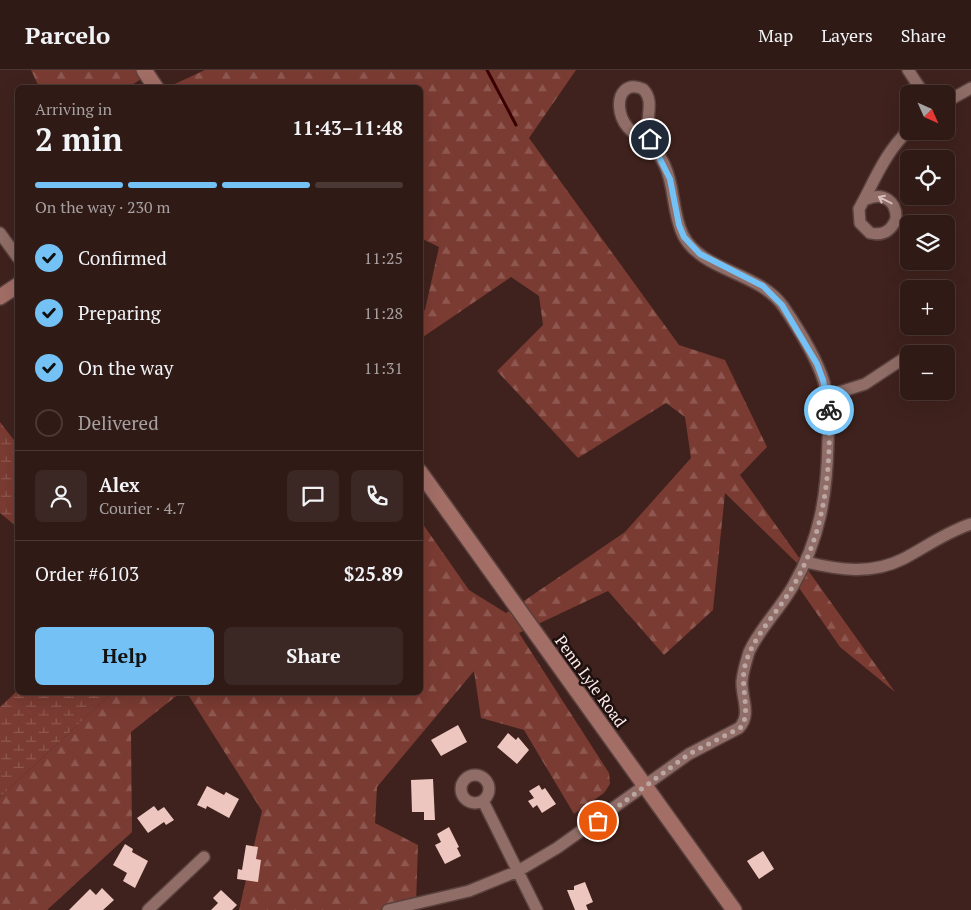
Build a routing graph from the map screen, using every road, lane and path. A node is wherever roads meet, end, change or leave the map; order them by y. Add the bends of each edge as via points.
1 (144, 70) edge
2 (908, 70) edge
3 (154, 85) edge
4 (918, 85) edge
5 (971, 88) edge
6 (955, 97) edge
7 (650, 139) junction
8 (901, 140) edge
9 (867, 199) dead end
10 (0, 233) edge
11 (15, 254) edge
12 (15, 287) edge
13 (0, 297) edge
14 (900, 361) edge
15 (827, 396) junction
16 (423, 476) edge
17 (971, 524) edge
18 (806, 562) junction
19 (646, 786) junction
20 (483, 801) dead end
21 (204, 858) dead end
22 (518, 871) junction
23 (148, 910) edge
24 (388, 910) edge
25 (537, 910) edge
26 (734, 910) edge

1 - 3 street
2 - 4 street
5 - 6 street
7 - 7 street via 636,135 623,122 619,106 621,95 632,86 643,89 650,99
7 - 15 street via 670,179 684,237 700,254 763,286 774,295 817,364
8 - 9 street via 879,169
10 - 11 street
12 - 13 street
14 - 15 street via 865,384
15 - 18 street via 828,483 821,518
16 - 19 street, Penn Lyle Road
17 - 18 street via 952,530 886,565 838,570
18 - 19 street via 793,587 754,642 745,664 742,682 745,722 740,728 689,754
19 - 22 street
19 - 26 street, Penn Lyle Road
20 - 22 street
21 - 23 street
22 - 24 street via 469,891
22 - 25 street

